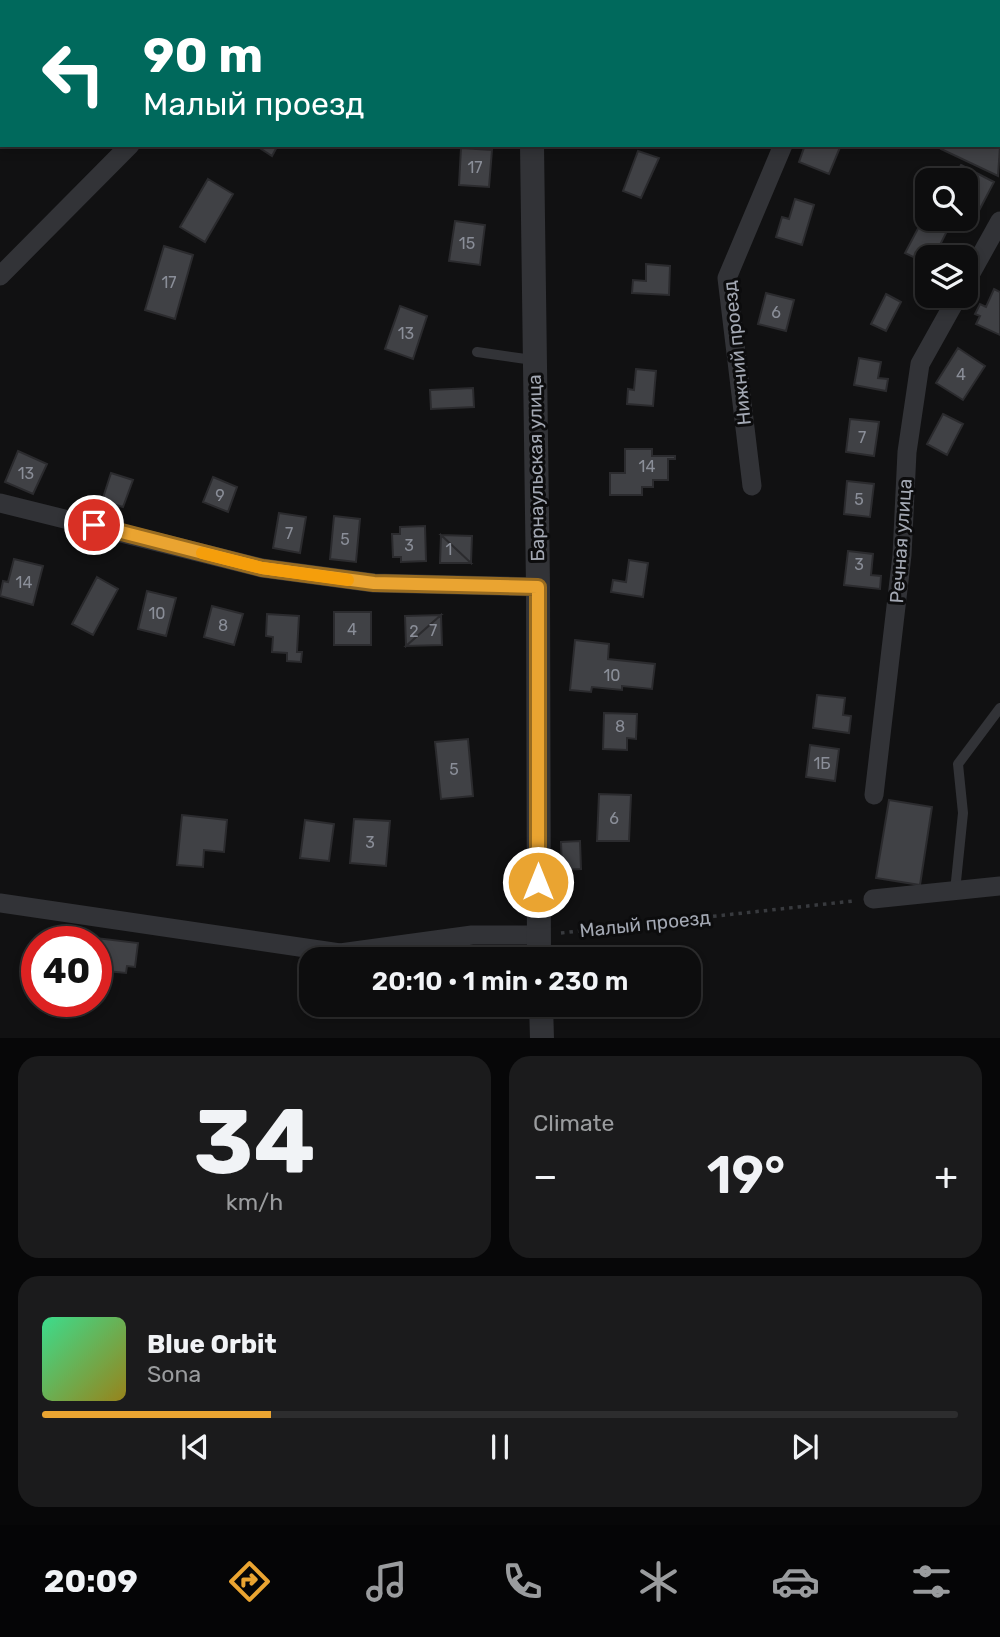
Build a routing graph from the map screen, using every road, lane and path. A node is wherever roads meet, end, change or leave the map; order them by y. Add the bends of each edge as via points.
1 (128, 147) edge
2 (532, 147) edge
3 (782, 147) edge
4 (1000, 221) edge
5 (978, 260) edge
6 (0, 276) edge
7 (951, 308) edge
8 (477, 352) dead end
9 (533, 360) junction
10 (752, 486) dead end
11 (0, 503) edge
12 (538, 587) junction
13 (1000, 708) edge
14 (874, 795) dead end
15 (1000, 886) edge
16 (955, 891) junction
17 (873, 899) joint
18 (0, 903) edge
19 (299, 947) edge
20 (384, 947) edge
21 (539, 947) edge
22 (541, 1017) edge
23 (542, 1038) edge

1 - 6 street
2 - 9 street, Барнаульская улица
3 - 10 street, Нижний проезд via 727,278
4 - 5 street
7 - 14 street, Речная улица via 920,364 907,452 902,555
8 - 9 lane
9 - 12 street, Барнаульская улица
11 - 12 street via 262,568 374,583
12 - 21 street, Барнаульская улица
13 - 16 lane via 958,764 963,813
15 - 16 street
16 - 17 street
17 - 21 path, Малый проезд
18 - 19 street
20 - 21 street via 472,935
22 - 23 street

